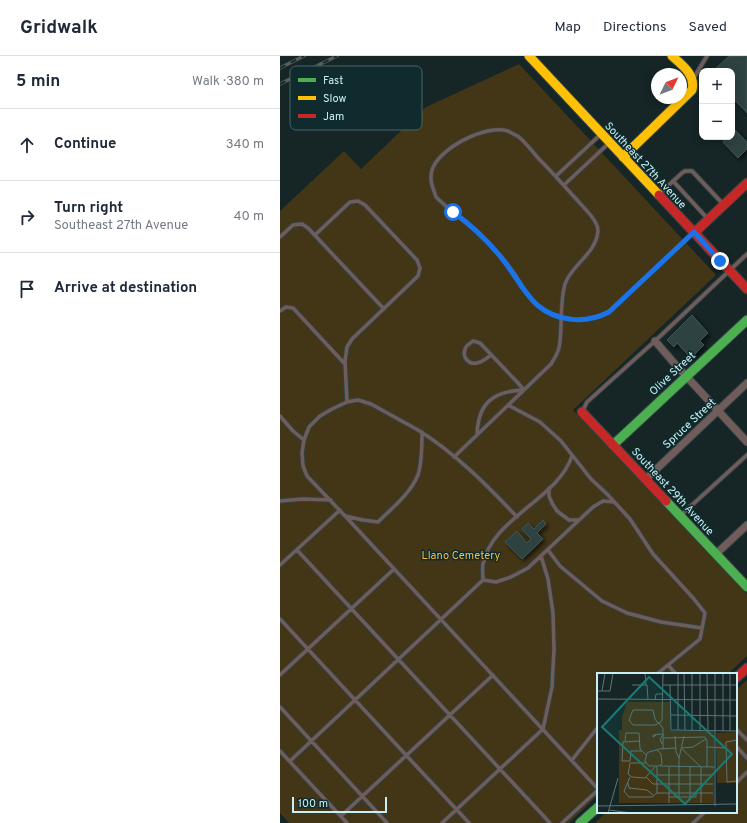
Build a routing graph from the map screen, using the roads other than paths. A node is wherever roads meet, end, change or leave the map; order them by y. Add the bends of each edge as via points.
1 (529, 56) edge
2 (672, 56) edge
3 (707, 56) edge
4 (694, 83) junction
5 (601, 134) junction
6 (609, 143) junction
7 (623, 157) junction
8 (556, 176) junction
9 (673, 181) junction
10 (747, 183) edge
11 (564, 185) junction
12 (658, 195) junction
13 (724, 204) junction
14 (708, 219) junction
15 (694, 232) junction
16 (314, 235) junction
17 (280, 237) edge
18 (747, 254) edge
19 (729, 270) junction
20 (747, 289) edge
21 (384, 309) junction
22 (280, 311) edge
23 (561, 317) junction
24 (747, 320) edge
25 (655, 341) junction
26 (491, 355) junction
27 (345, 363) junction
28 (686, 376) junction
29 (747, 383) edge
30 (524, 390) junction
31 (347, 402) junction
32 (508, 405) junction
33 (718, 410) junction
34 (582, 412) joint
35 (280, 416) edge
36 (422, 432) junction
37 (477, 435) junction
38 (304, 440) junction
39 (747, 442) edge
40 (613, 444) junction
41 (572, 456) junction
42 (747, 456) edge
43 (454, 457) junction
44 (646, 479) junction
45 (549, 488) junction
46 (331, 500) junction
47 (280, 501) edge
48 (614, 502) junction
49 (340, 510) junction
50 (345, 516) junction
51 (681, 516) junction
52 (516, 517) junction
53 (579, 520) junction
54 (747, 526) edge
55 (297, 550) junction
56 (548, 550) junction
57 (716, 554) junction
58 (541, 556) junction
59 (280, 565) edge
60 (394, 569) junction
61 (483, 580) junction
62 (747, 587) edge
63 (351, 608) junction
64 (441, 619) junction
65 (280, 620) edge
66 (702, 628) junction
67 (308, 649) junction
68 (398, 659) junction
69 (668, 665) junction
70 (747, 668) edge
71 (658, 673) edge
72 (675, 673) edge
73 (280, 675) edge
74 (493, 675) junction
75 (737, 677) edge
76 (355, 700) junction
77 (280, 707) edge
78 (450, 715) junction
79 (597, 728) edge
80 (543, 729) junction
81 (737, 730) edge
82 (747, 740) edge
83 (311, 741) junction
84 (737, 747) edge
85 (280, 751) edge
86 (406, 755) junction
87 (747, 758) edge
88 (572, 760) junction
89 (290, 761) junction
90 (500, 769) junction
91 (747, 772) edge
92 (744, 776) junction
93 (747, 779) edge
94 (737, 782) edge
95 (597, 788) edge
96 (597, 790) edge
97 (362, 796) junction
98 (597, 808) edge
99 (456, 809) junction
100 (704, 813) edge
101 (341, 816) junction
102 (347, 823) edge
103 (387, 823) edge
104 (442, 823) edge
105 (469, 823) edge
106 (550, 823) edge
107 (562, 823) edge
108 (580, 823) edge
109 (693, 823) edge

1 - 5 street, Southeast 27th Avenue
2 - 4 street
3 - 4 lane
4 - 7 street via 692,90
5 - 6 street, Southeast 27th Avenue
5 - 8 lane
6 - 7 street, Southeast 27th Avenue
6 - 11 lane
7 - 12 street, Southeast 27th Avenue
8 - 11 lane
8 - 23 lane via 519,137 496,129 466,138 452,148 439,159 432,169 431,177 436,197 488,242 537,305
9 - 12 lane
9 - 13 lane via 684,171 692,171
9 - 14 lane
10 - 13 street
11 - 23 lane via 594,220 598,229 596,242 565,284
12 - 15 street, Southeast 27th Avenue
13 - 14 street
14 - 15 street
15 - 19 street, Southeast 27th Avenue
15 - 23 lane via 609,312 590,320 569,320
16 - 17 lane via 302,224 293,225
16 - 21 lane
16 - 21 lane via 350,202 358,201 365,205 417,260 420,268 418,276
18 - 19 lane
19 - 20 street, Southeast 27th Avenue
19 - 25 lane
21 - 27 lane via 352,339 347,347
22 - 27 lane via 286,307 293,308
23 - 30 lane via 559,349 551,364
24 - 28 street, Olive Street
25 - 28 street
25 - 34 lane via 587,402
26 - 26 lane via 480,343 473,341 466,346 464,352 465,359 477,364
26 - 30 lane
27 - 31 lane
28 - 33 street
28 - 40 street, Olive Street
29 - 33 street, Spruce Street
30 - 32 lane
30 - 37 lane via 510,390 489,401 480,413
31 - 36 lane via 358,400 371,404
31 - 38 lane via 320,416 309,427
32 - 37 lane
32 - 41 lane via 540,422
33 - 39 street
33 - 44 street, Spruce Street
34 - 40 street, Southeast 29th Avenue
35 - 38 lane
36 - 43 lane
36 - 50 lane via 418,475 407,494 378,522
37 - 43 lane
38 - 46 lane via 303,466 307,476
40 - 44 street, Southeast 29th Avenue
41 - 45 lane via 562,477
41 - 48 lane
42 - 51 lane
43 - 52 lane via 492,490
44 - 51 street, Southeast 29th Avenue
45 - 52 lane
45 - 53 lane via 549,496 557,510 569,520
46 - 47 lane
46 - 49 lane
48 - 53 lane via 602,501
48 - 66 lane via 630,519 653,554 705,613
49 - 50 lane
49 - 55 lane
50 - 60 lane
51 - 57 street, Southeast 29th Avenue
52 - 61 lane via 496,538 488,551 483,564
53 - 56 lane
54 - 57 street
55 - 59 lane
55 - 63 lane
56 - 58 lane
56 - 66 lane via 560,566 602,601 628,613 661,622
57 - 62 street, Southeast 29th Avenue
58 - 61 lane via 528,568 512,577 496,582
58 - 80 lane via 548,579 553,613 554,649 552,687
60 - 63 lane
60 - 64 lane
61 - 64 lane
63 - 67 lane
63 - 68 lane
64 - 68 lane
64 - 74 lane
65 - 67 lane
66 - 69 lane via 700,640
67 - 73 lane
67 - 76 lane
68 - 76 lane
68 - 78 lane
69 - 71 lane
69 - 72 lane
70 - 75 street
74 - 78 lane
74 - 80 lane
76 - 83 lane
76 - 86 lane
77 - 83 lane
78 - 86 lane
78 - 90 lane
79 - 88 lane
80 - 88 lane
80 - 90 lane
81 - 82 lane
83 - 89 lane
83 - 97 lane
84 - 87 lane
85 - 89 lane
86 - 97 lane
86 - 99 lane
88 - 95 lane
89 - 101 lane
90 - 99 lane
90 - 106 lane
91 - 92 lane
92 - 93 lane
92 - 94 lane
96 - 107 lane
97 - 101 lane
97 - 103 lane
98 - 108 street
99 - 104 lane
99 - 105 lane
100 - 109 lane
101 - 102 lane

